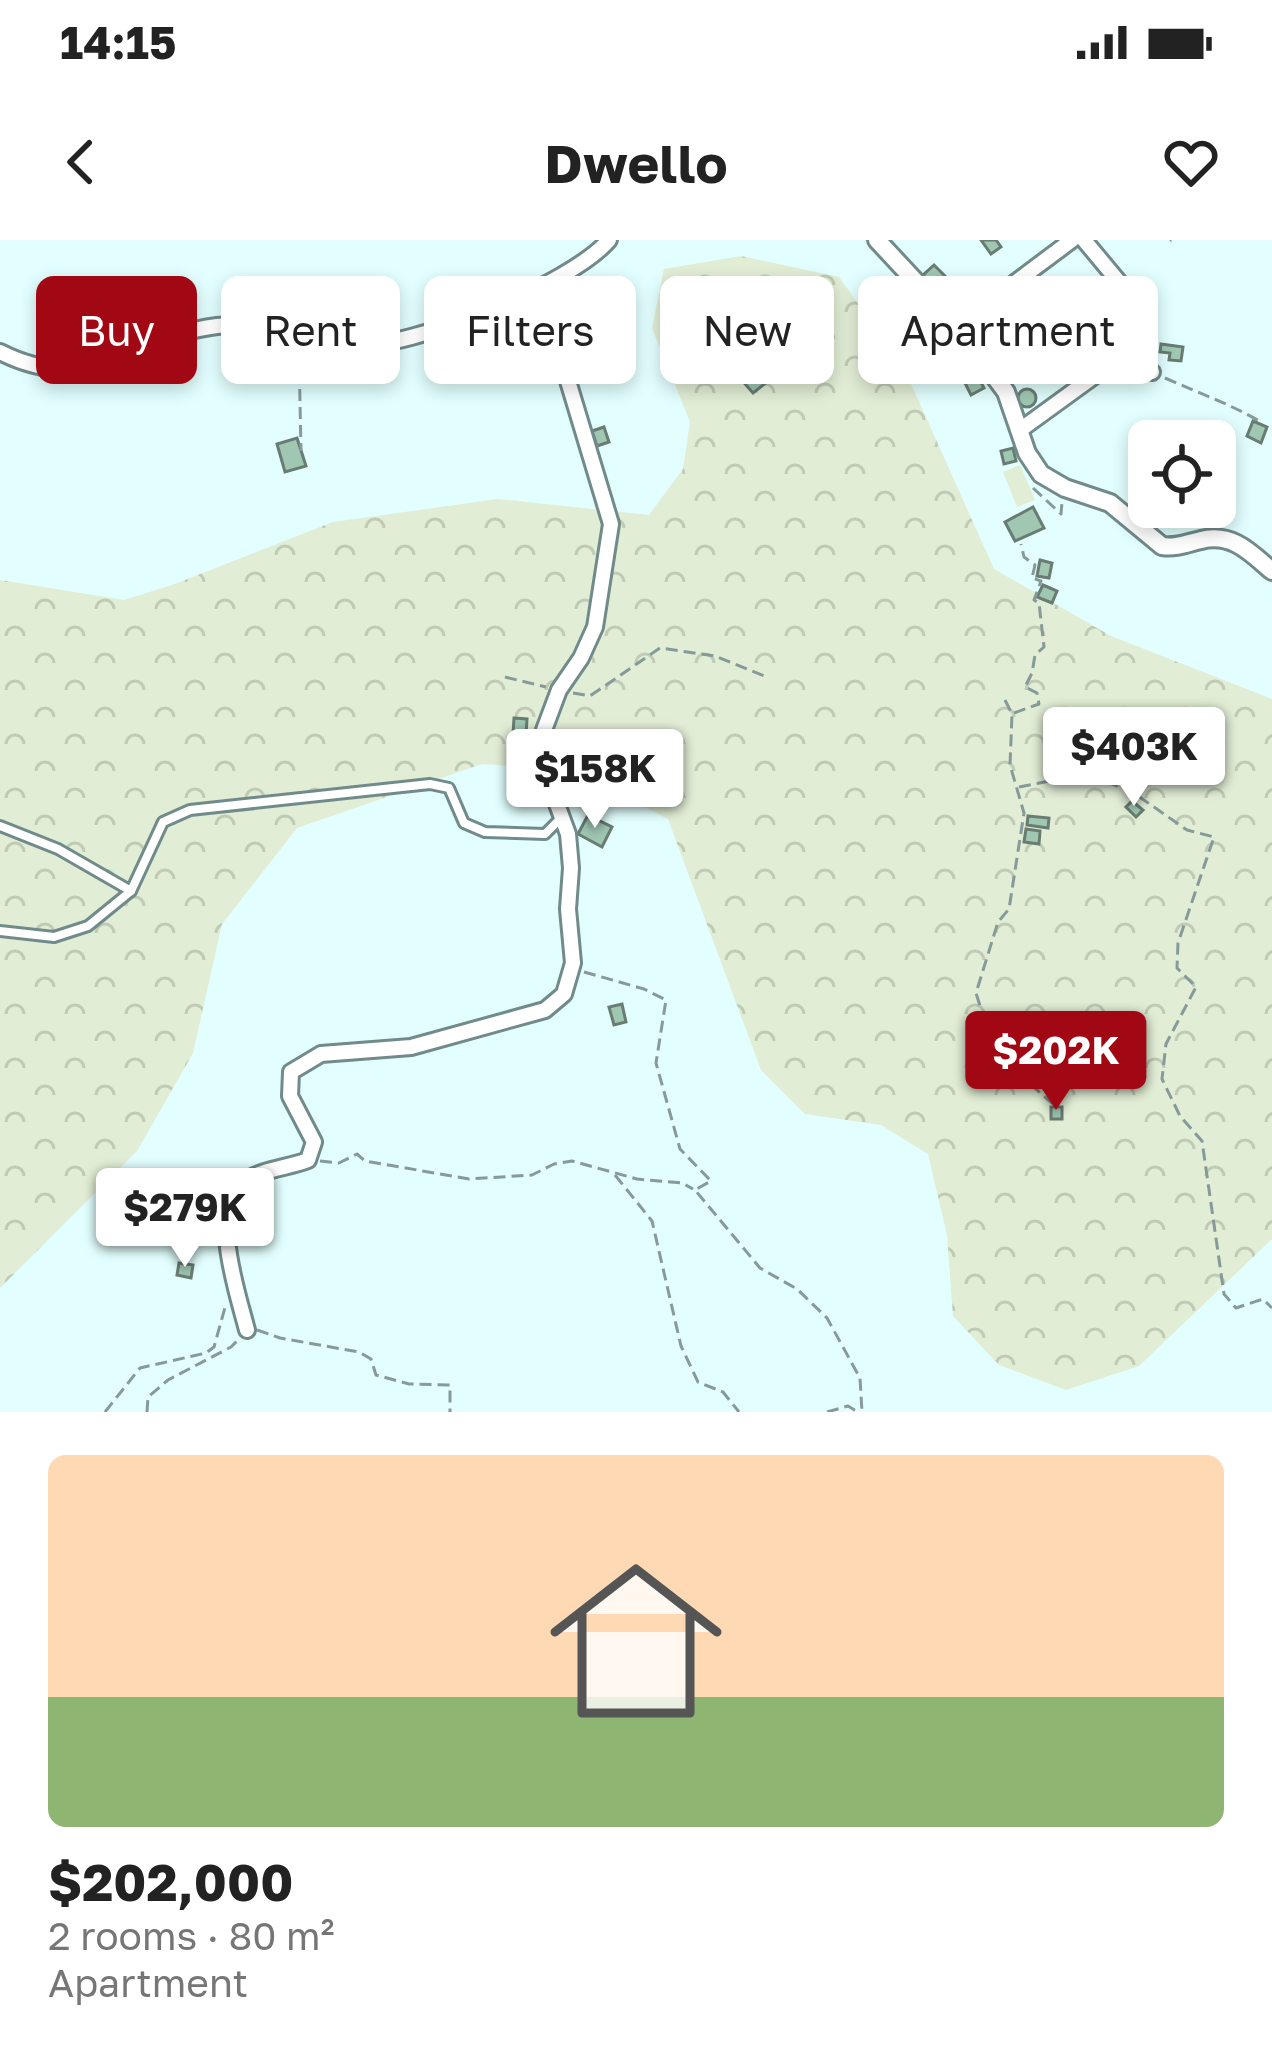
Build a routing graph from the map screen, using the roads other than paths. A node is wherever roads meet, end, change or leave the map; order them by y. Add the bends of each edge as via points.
1 (609, 240) edge
2 (877, 240) edge
3 (1072, 240) edge
4 (1084, 240) edge
5 (568, 274) junction
6 (910, 276) edge
7 (1024, 276) edge
8 (1114, 276) edge
9 (0, 352) edge
10 (1000, 384) edge
11 (1083, 384) edge
12 (1020, 430) junction
13 (1272, 571) edge
14 (562, 818) junction
15 (0, 826) edge
16 (131, 891) junction
17 (0, 932) edge
18 (248, 1330) road end

1 - 5 street
2 - 6 street
3 - 7 street
4 - 8 street
5 - 9 street via 408,339 359,346 223,325 65,371
5 - 14 street via 550,321 611,524 595,627 544,730 543,766
10 - 12 street
11 - 12 street
12 - 13 street via 1041,474 1110,503 1162,546 1232,540
14 - 16 lane via 545,833 485,832 464,824 449,788 430,784 190,810 163,823
14 - 18 street via 571,868 572,962 564,994 545,1010 411,1047 321,1054 291,1072 290,1096 314,1142 308,1160 242,1183 230,1200 226,1233
15 - 16 lane
16 - 17 lane via 88,926 54,937

